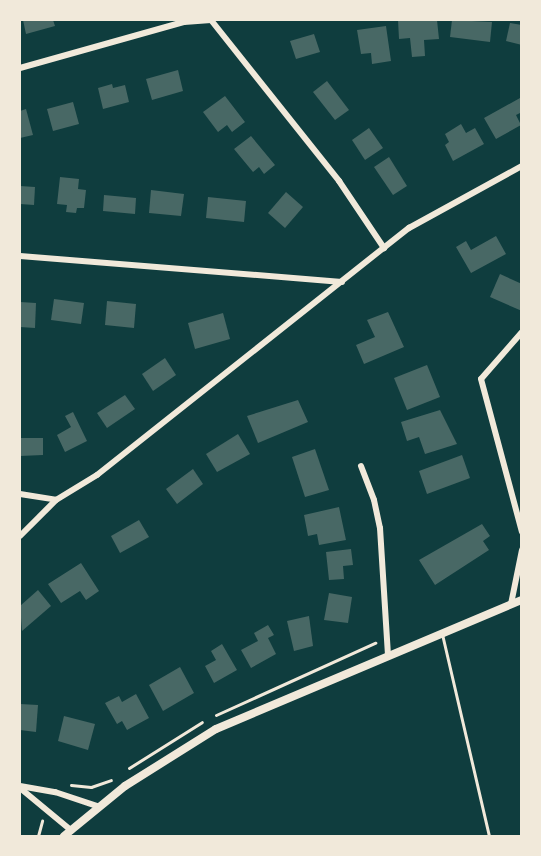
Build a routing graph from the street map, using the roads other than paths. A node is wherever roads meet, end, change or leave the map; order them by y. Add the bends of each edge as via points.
1 (211, 20) edge
2 (20, 68) edge
3 (522, 165) edge
4 (384, 248) junction
5 (20, 256) edge
6 (343, 282) junction
7 (522, 332) edge
8 (361, 466) dead end
9 (20, 494) edge
10 (56, 500) junction
11 (522, 532) edge
12 (20, 536) edge
13 (522, 550) edge
14 (522, 600) edge
15 (511, 604) junction
16 (442, 632) junction
17 (388, 656) junction
18 (20, 787) edge
19 (101, 807) junction
20 (68, 834) edge
21 (489, 837) edge

1 - 2 street via 183,22
1 - 4 street via 339,181
3 - 4 street via 409,228
4 - 6 street
5 - 6 street
6 - 10 street via 97,475
7 - 11 street via 481,379
8 - 17 street via 380,528
9 - 10 street
10 - 12 street
13 - 15 street
14 - 15 street
15 - 16 street
16 - 17 street
16 - 21 lane
17 - 19 street via 216,729 125,786
18 - 19 street via 55,792
18 - 20 street
19 - 20 street

